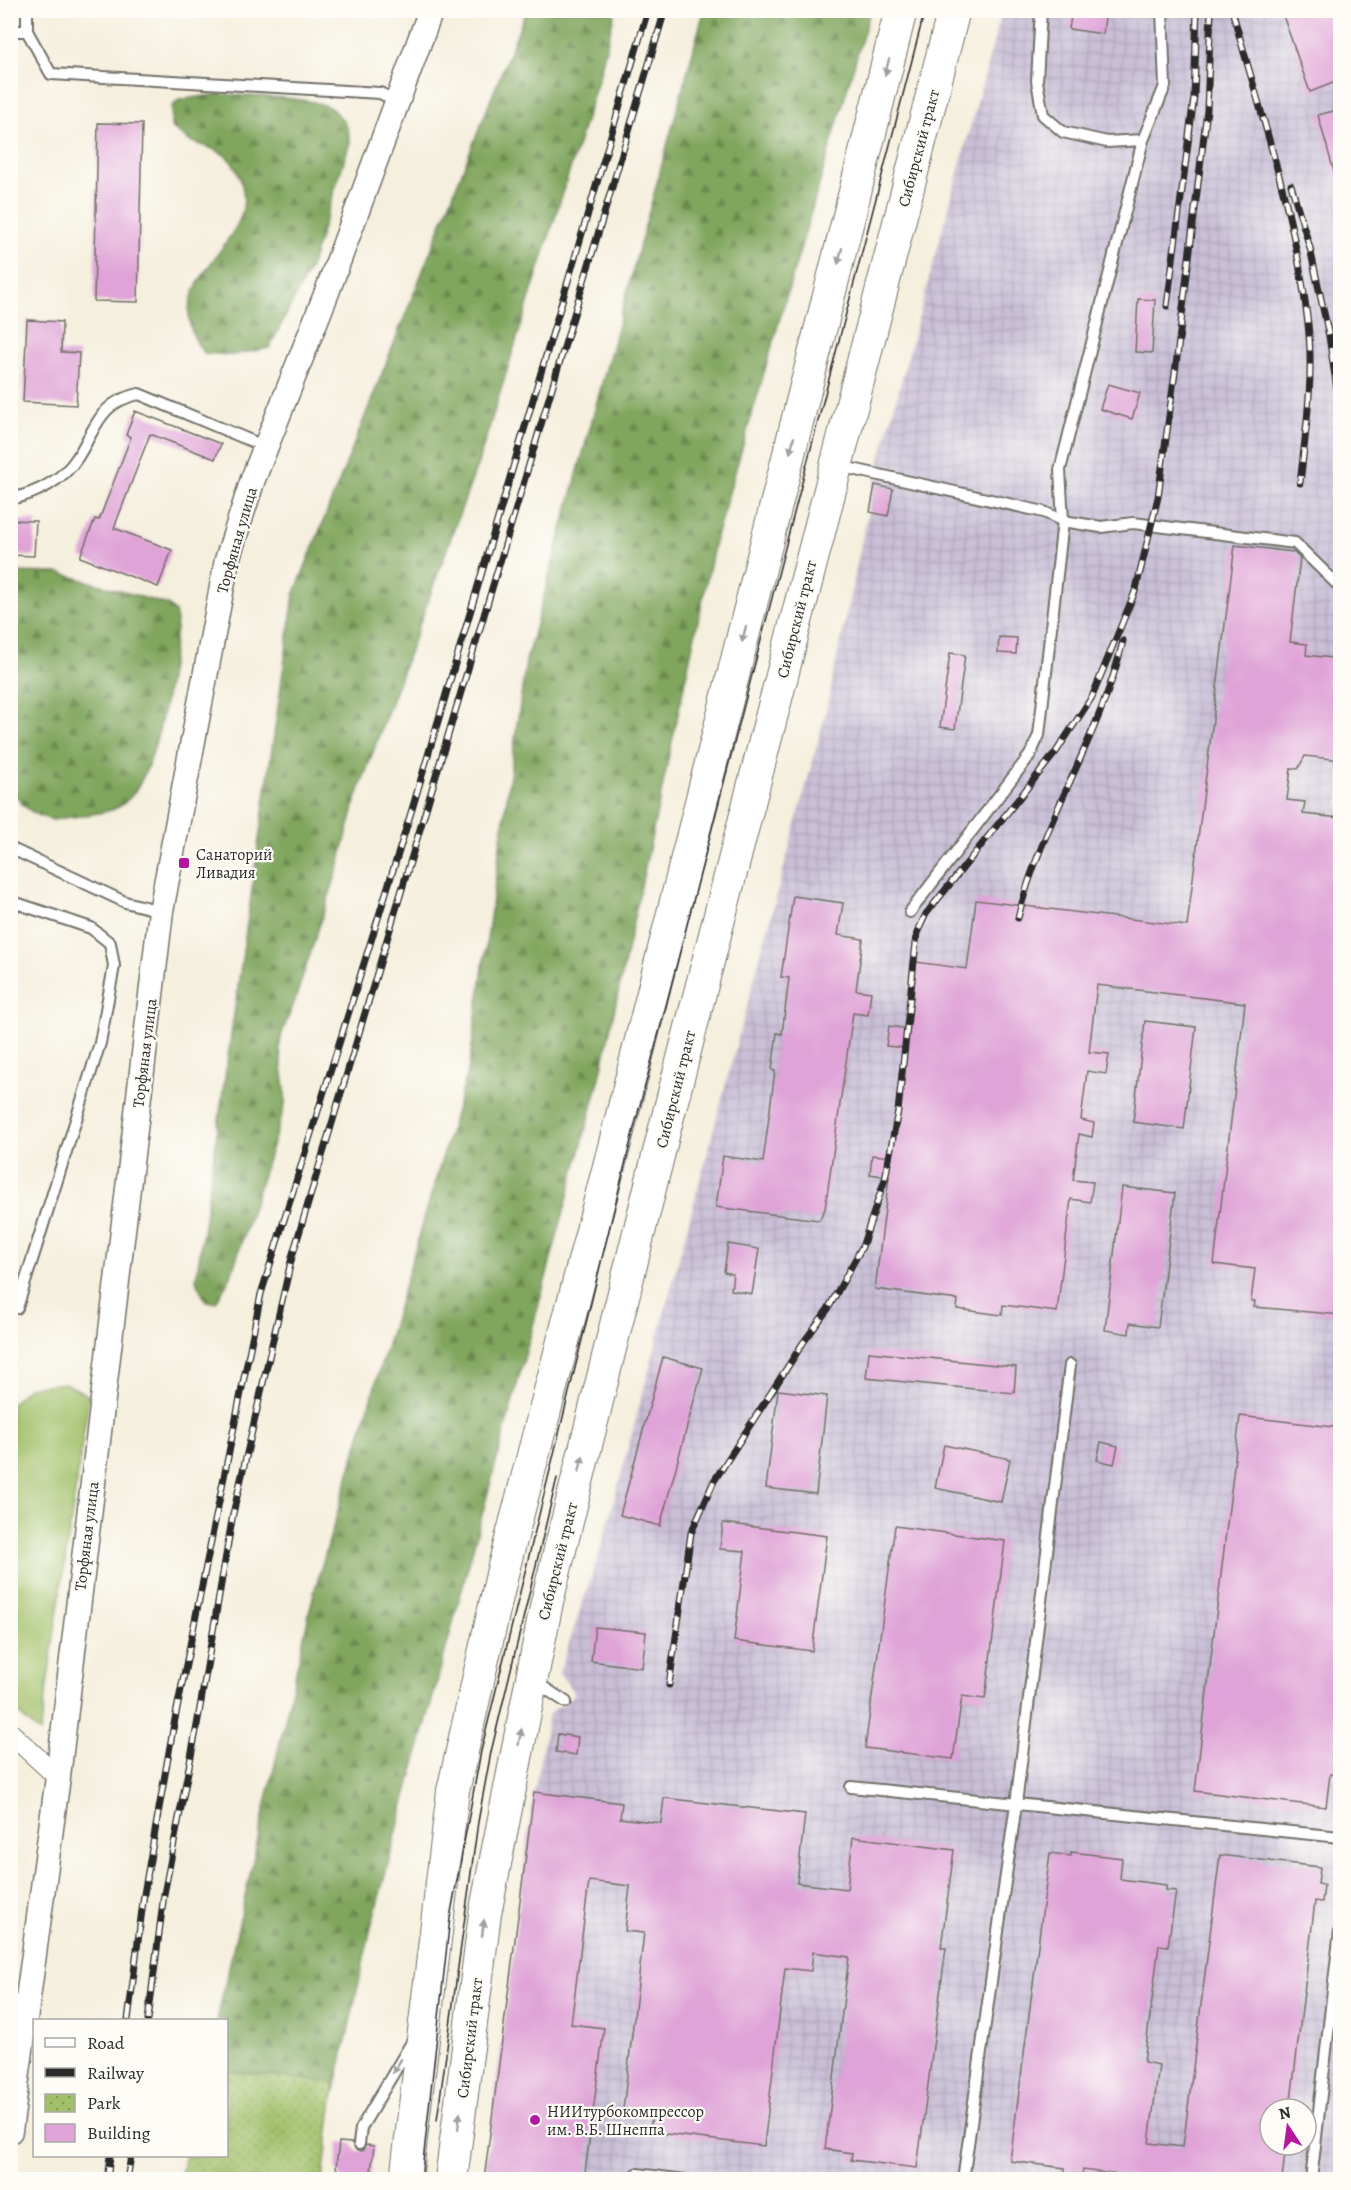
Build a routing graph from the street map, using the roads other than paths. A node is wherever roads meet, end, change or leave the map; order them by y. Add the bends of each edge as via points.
1 (27, 10) edge
2 (431, 10) edge
3 (901, 10) edge
4 (954, 10) edge
5 (1041, 10) edge
6 (1162, 10) edge
7 (10, 31) edge
8 (27, 32) junction
9 (399, 102) junction
10 (1143, 140) junction
11 (266, 447) junction
12 (836, 466) junction
13 (10, 499) edge
14 (1063, 521) junction
15 (1341, 587) edge
16 (10, 848) edge
17 (10, 902) edge
18 (161, 911) junction
19 (910, 912) dead end
20 (10, 1306) edge
21 (1070, 1365) dead end
22 (531, 1680) junction
23 (566, 1702) dead end
24 (10, 1733) edge
25 (58, 1777) junction
26 (851, 1788) dead end
27 (1016, 1804) junction
28 (1341, 1837) edge
29 (1341, 1930) edge
30 (428, 2016) junction
31 (10, 2131) edge
32 (359, 2144) dead end
33 (637, 2174) dead end
34 (406, 2180) edge
35 (451, 2180) edge
36 (685, 2180) edge
37 (963, 2180) edge
38 (1311, 2180) edge

1 - 8 lane
2 - 9 street, Торфяная улица
3 -> 30 main road via 615,1147 503,1570 453,1791
4 - 12 main road, Сибирский тракт
5 - 10 lane via 1037,81 1043,115 1063,132 1107,141
6 - 10 lane via 1165,86
7 - 8 lane
8 - 9 lane via 51,74 380,93
9 - 11 street, Торфяная улица
10 - 14 lane via 1060,470
11 - 13 lane via 139,394 123,397 104,409 76,460 55,482
11 - 18 street, Торфяная улица via 226,560
12 - 14 lane via 1044,512
22 -> 12 main road, Сибирский тракт via 546,1602 665,1128
14 - 15 lane via 1101,527 1133,523 1295,543
14 - 19 lane via 1039,735 1030,755
16 - 18 lane via 125,902
17 - 20 lane via 91,928 110,943 114,966 100,1043 17,1308
18 - 25 street, Торфяная улица
21 - 27 lane
22 - 23 lane
35 -> 22 main road, Сибирский тракт via 485,1914
24 - 25 street
25 - 31 street, Торфяная улица
26 - 27 lane
27 - 28 lane
27 - 37 lane
29 - 38 lane
30 -> 32 lane via 361,2128
30 - 34 main road
33 - 36 lane

